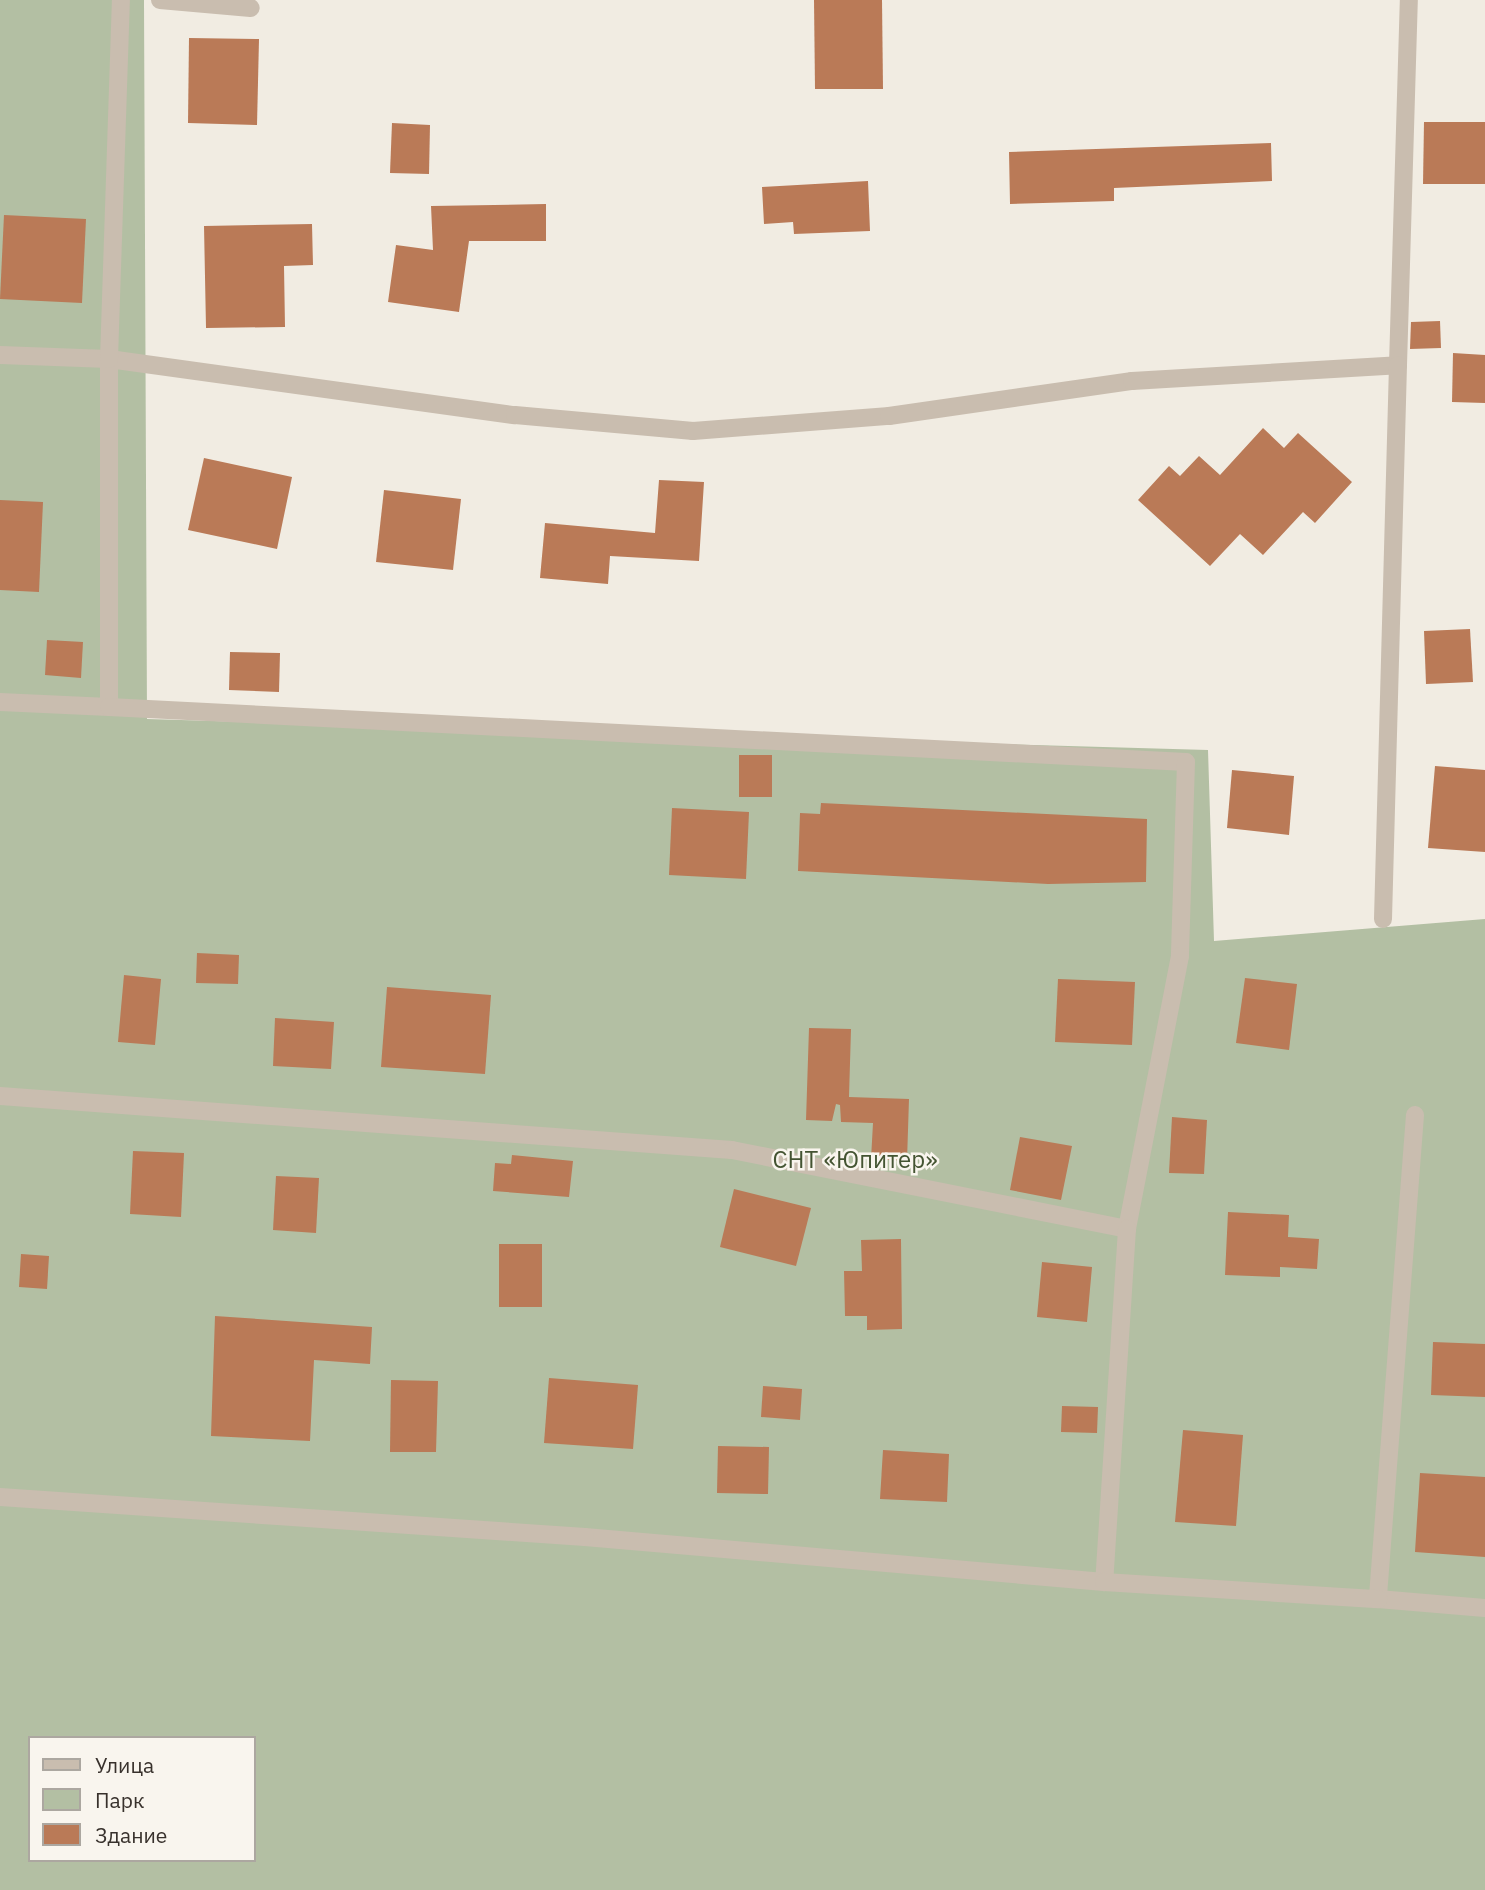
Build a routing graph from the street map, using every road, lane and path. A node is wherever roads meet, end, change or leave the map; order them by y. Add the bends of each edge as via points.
1 (121, 0) edge
2 (160, 0) edge
3 (1409, 0) edge
4 (251, 8) dead end
5 (0, 355) edge
6 (108, 359) junction
7 (1398, 365) junction
8 (0, 702) edge
9 (109, 707) junction
10 (1383, 919) dead end
11 (0, 1096) edge
12 (1415, 1115) dead end
13 (1127, 1229) junction
14 (0, 1497) edge
15 (1104, 1582) junction
16 (1378, 1599) junction
17 (1485, 1608) edge

1 - 6 street
2 - 4 street
3 - 7 street
5 - 6 street
6 - 7 street via 515,415 693,431 889,416 1132,381
6 - 9 street
7 - 10 street
8 - 9 street
9 - 13 street via 1186,762 1180,956
11 - 13 street via 732,1150
12 - 16 street
13 - 15 street
14 - 15 street via 585,1537
15 - 16 street
16 - 17 street

